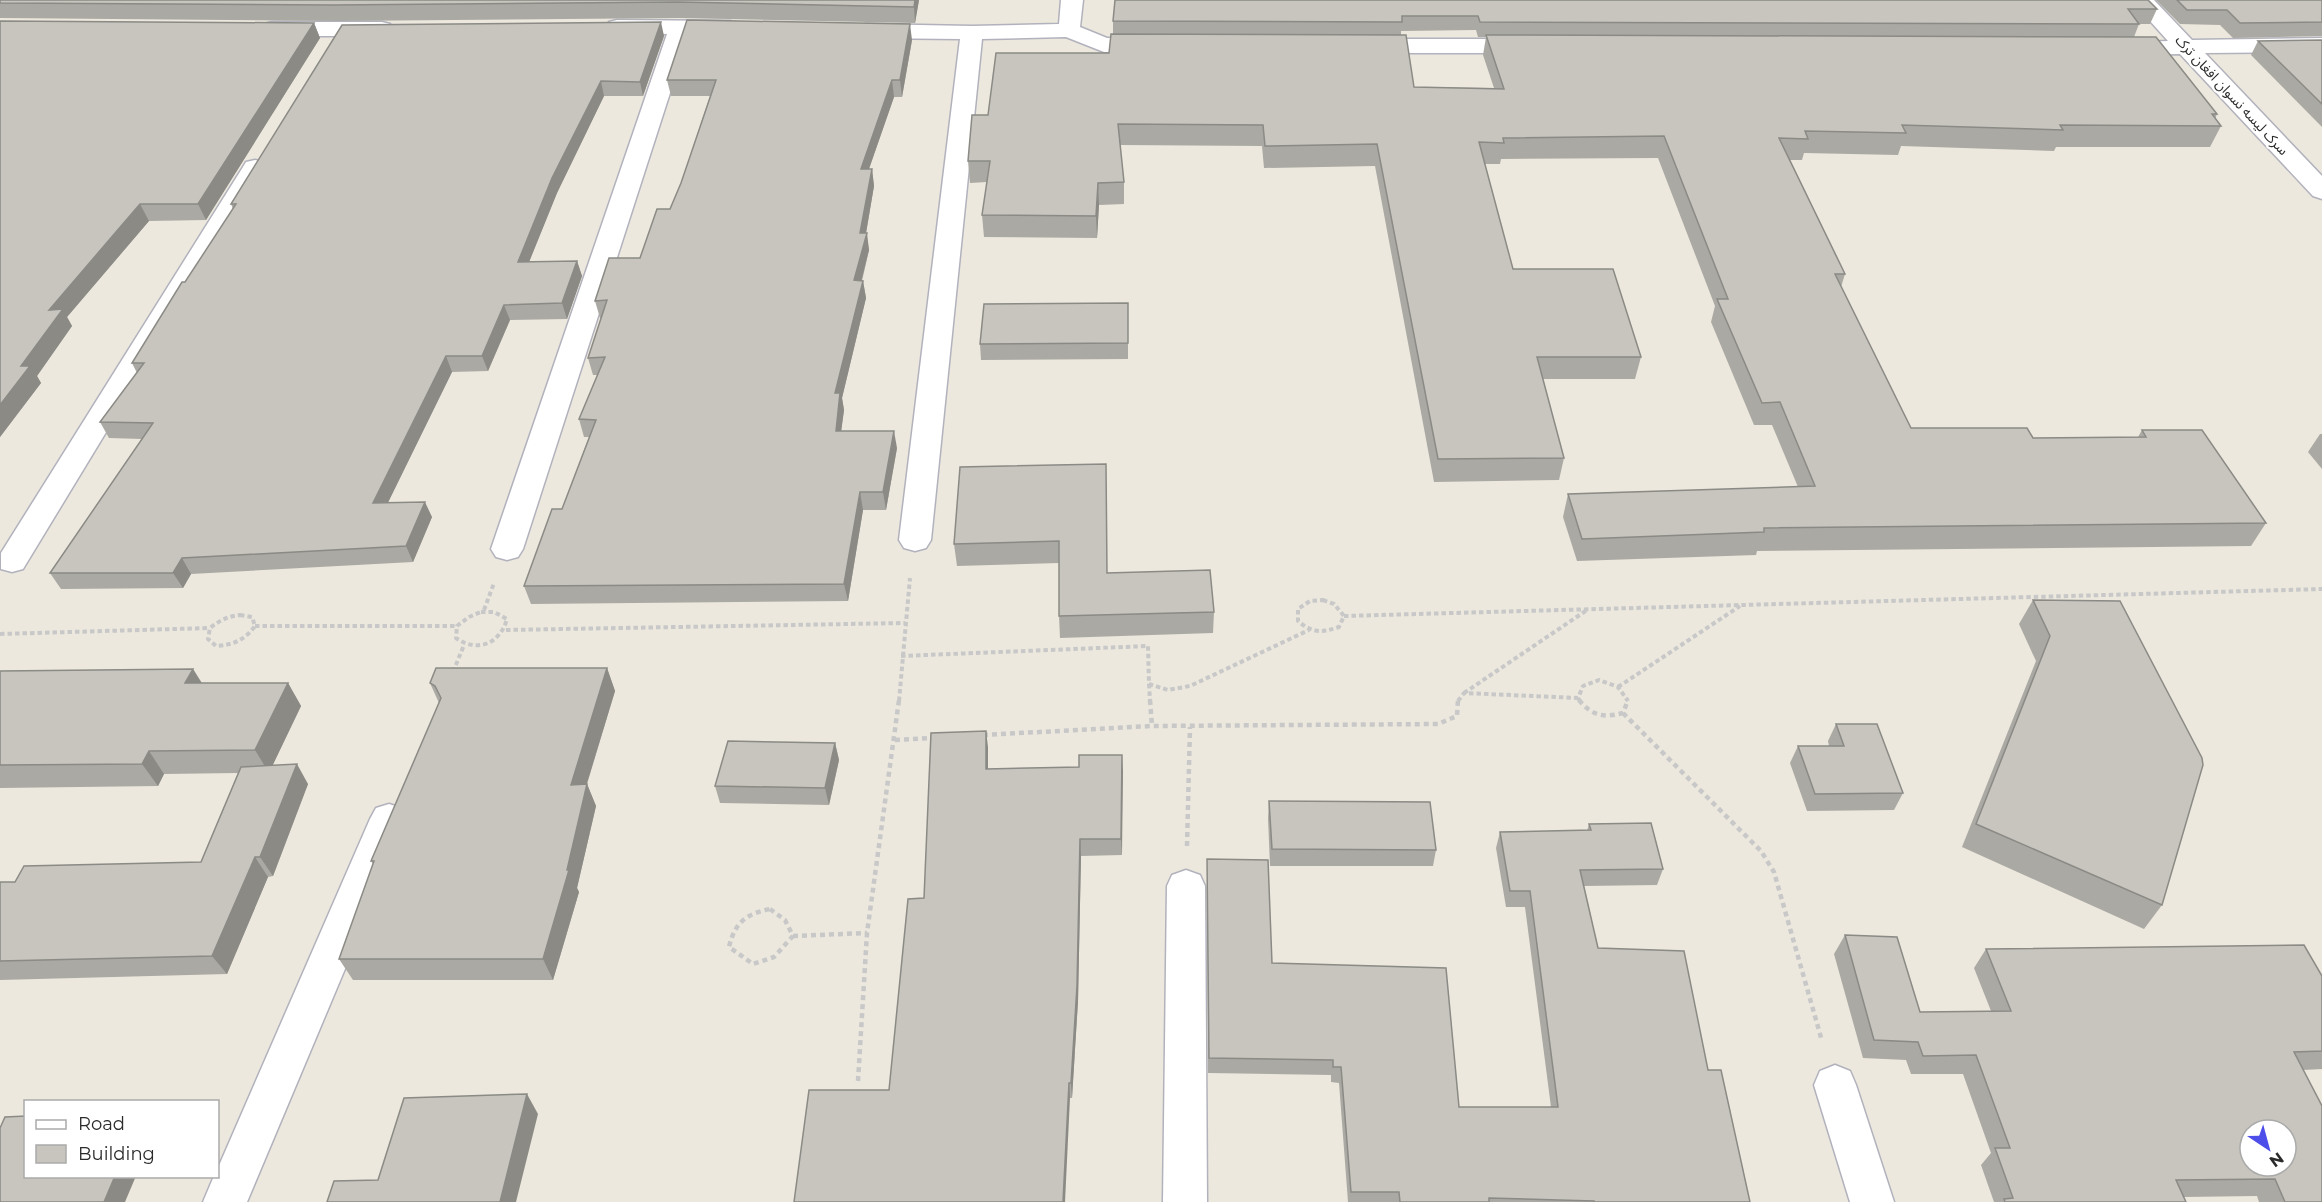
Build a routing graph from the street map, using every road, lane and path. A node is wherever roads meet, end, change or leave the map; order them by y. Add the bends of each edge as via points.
1 (1072, 0) edge
2 (2142, 0) edge
3 (597, 27) edge
4 (680, 27) junction
5 (750, 28) edge
6 (245, 29) edge
7 (398, 29) edge
8 (844, 30) edge
9 (1069, 30) junction
10 (972, 33) junction
11 (1175, 45) edge
12 (2322, 45) edge
13 (1342, 46) edge
14 (1545, 46) edge
15 (2105, 48) edge
16 (2188, 48) junction
17 (270, 142) edge
18 (2322, 191) edge
19 (915, 540) joint
20 (507, 549) dead end
21 (12, 561) dead end
22 (2322, 589) edge
23 (1742, 605) junction
24 (1587, 610) junction
25 (1344, 616) junction
26 (905, 623) junction
27 (255, 626) junction
28 (458, 626) junction
29 (210, 628) junction
30 (506, 630) junction
31 (1309, 630) junction
32 (0, 634) edge
33 (464, 645) junction
34 (901, 656) junction
35 (451, 677) edge
36 (1149, 684) junction
37 (1618, 687) junction
38 (1464, 693) junction
39 (1578, 698) junction
40 (1623, 713) junction
41 (1152, 726) junction
42 (1190, 727) junction
43 (977, 736) edge
44 (942, 738) edge
45 (895, 740) junction
46 (404, 784) edge
47 (1186, 886) joint
48 (867, 933) junction
49 (793, 936) junction
50 (858, 1081) dead end
51 (1835, 1085) joint
52 (225, 1202) edge
53 (1185, 1202) edge
54 (1872, 1202) edge

1 - 9 street
2 - 16 street, سرک لیسه نسوان افغان‌ ترک
3 - 4 street
4 - 5 street
4 - 20 street
6 - 7 street via 333,40
8 - 10 street
9 - 10 street
9 - 11 street via 1104,45
10 - 19 street
12 - 16 street
13 - 14 street
15 - 16 street
16 - 18 street, سرک لیسه نسوان افغان‌ ترک
17 - 21 street
19 - 26 path
22 - 23 path
23 - 24 path
23 - 37 path
24 - 25 path
24 - 38 path
25 - 31 path via 1339,627 1332,630
25 - 31 path via 1338,606 1324,599 1308,600 1298,609 1298,621
26 - 30 path
26 - 34 path
27 - 28 path
27 - 29 path via 252,617 238,614 223,618
27 - 29 path via 247,637 232,645 216,646 208,639
28 - 30 path via 468,616 484,610 499,612 507,620
28 - 33 path via 456,638
29 - 32 path
30 - 33 path via 495,641
31 - 36 path via 1190,686 1168,690
33 - 35 path
34 - 36 path via 1148,646
34 - 45 path
36 - 41 path
37 - 39 path via 1599,680 1583,686
37 - 40 path via 1628,700
38 - 39 path
38 - 42 path via 1458,699 1457,716 1438,724
39 - 40 path via 1588,712 1606,718
40 - 51 path via 1761,851 1774,872
41 - 42 path
41 - 43 path
42 - 47 path
44 - 45 path
45 - 48 path
46 - 52 street
47 - 53 street
48 - 49 path
48 - 50 path
49 - 49 path via 785,920 770,909 749,913 732,930 729,948 753,964 774,957
51 - 54 street

